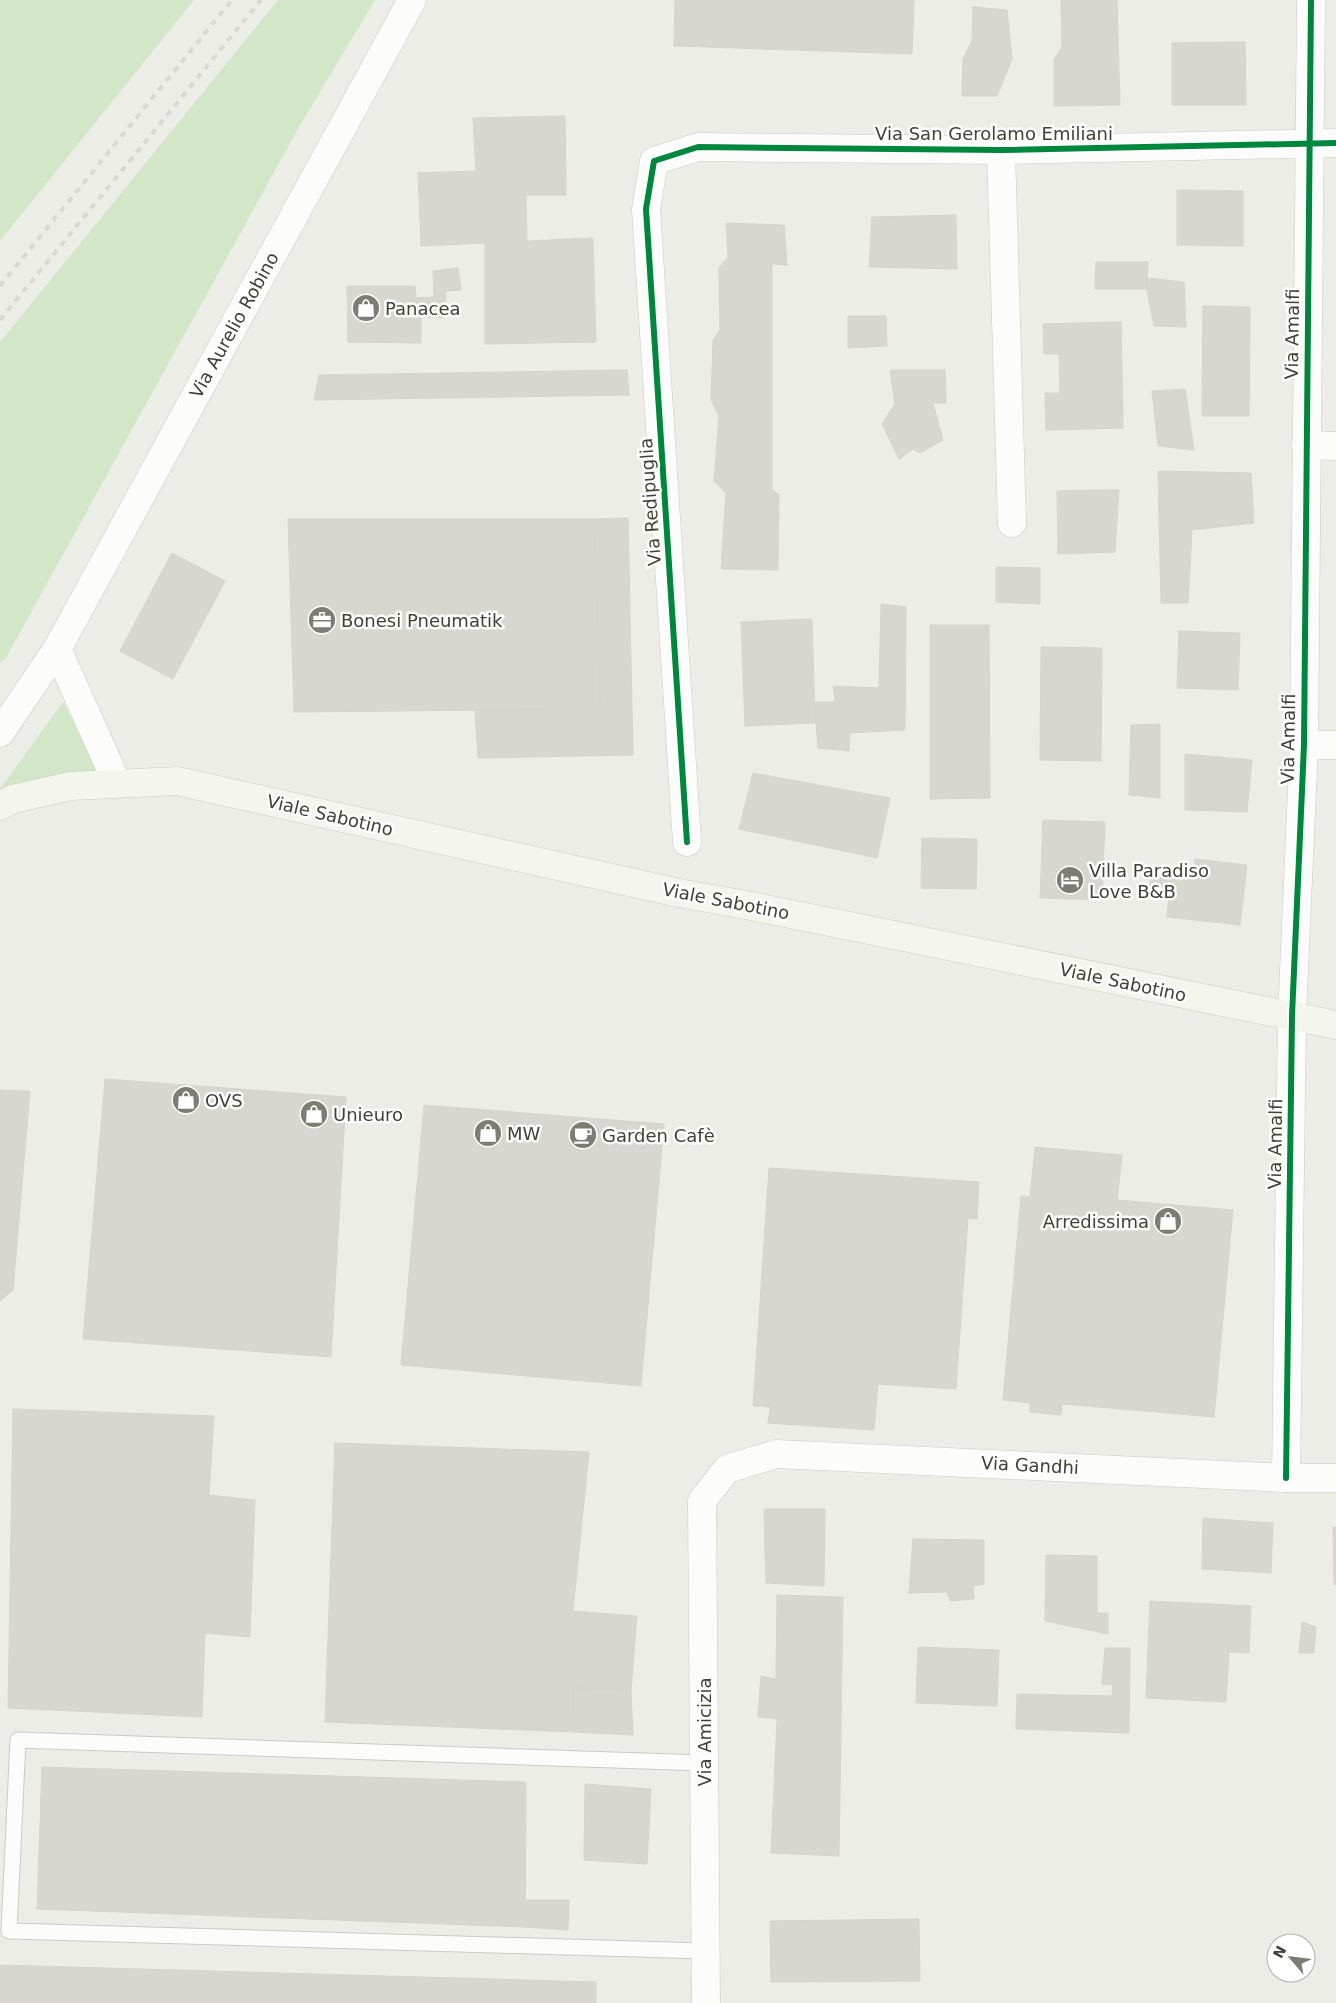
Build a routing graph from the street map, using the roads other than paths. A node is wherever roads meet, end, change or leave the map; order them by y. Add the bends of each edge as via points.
1 (412, 0) edge
2 (1311, 0) edge
3 (1309, 142) junction
4 (1336, 143) edge
5 (1001, 150) junction
6 (654, 161) joint
7 (1306, 445) junction
8 (1336, 446) edge
9 (1012, 523) dead end
10 (57, 649) junction
11 (0, 732) edge
12 (1304, 744) junction
13 (1336, 745) edge
14 (117, 783) junction
15 (0, 806) edge
16 (687, 842) dead end
17 (1292, 1016) junction
18 (1336, 1025) edge
19 (727, 1469) joint
20 (1286, 1478) junction
21 (1336, 1478) edge
22 (704, 1763) junction
23 (705, 1951) junction
24 (706, 2003) edge

1 - 10 street, Via Aurelio Robino
2 - 3 street, Via Amalfi
3 - 4 street, Via San Gerolamo Emiliani
3 - 5 street, Via San Gerolamo Emiliani
3 - 7 street, Via Amalfi
5 - 6 street, Via San Gerolamo Emiliani via 698,147
5 - 9 street, Via San Gerolamo Emiliani
6 - 16 street, Via Redipuglia via 646,209
7 - 8 street
7 - 12 street, Via Amalfi
10 - 11 street, Via Aurelio Robino
10 - 14 street
12 - 13 street
12 - 17 street, Via Amalfi
14 - 15 street via 71,786
14 - 17 street, Viale Sabotino via 177,781 679,893
17 - 18 street, Viale Sabotino
17 - 20 street, Via Amalfi
19 - 20 street, Via Gandhi via 776,1454
19 - 22 street, Via Amicizia via 702,1501
20 - 21 street, Via Gandhi
22 - 23 street, Via Amicizia
22 - 23 lane via 18,1740 9,1930
23 - 24 street, Via Amicizia

